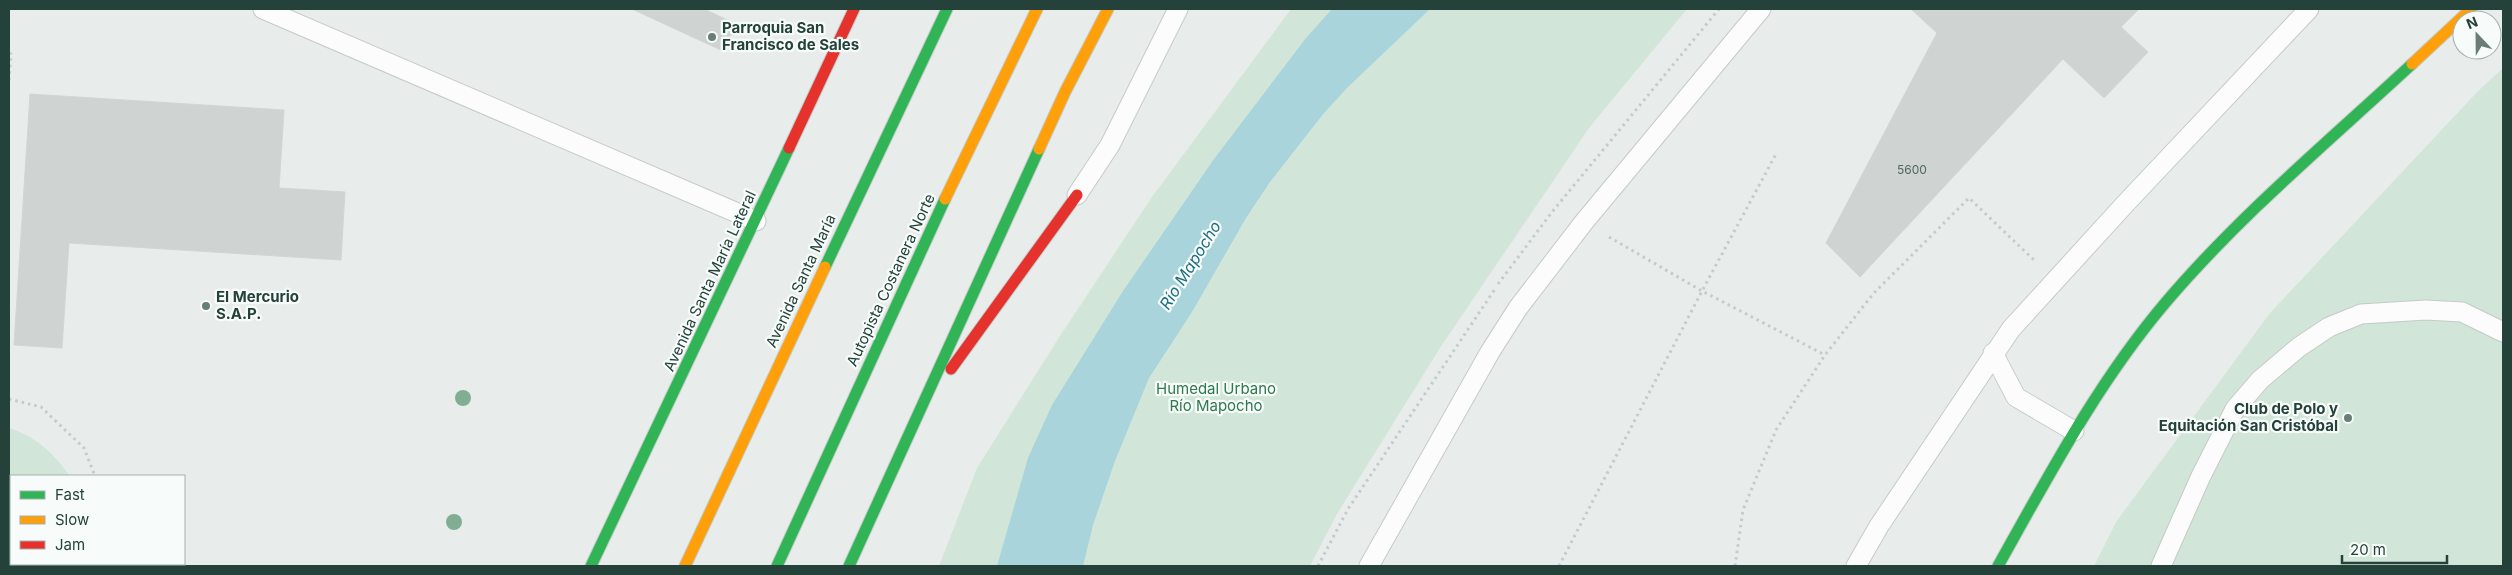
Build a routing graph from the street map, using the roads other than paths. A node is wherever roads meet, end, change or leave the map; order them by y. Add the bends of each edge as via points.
1 (263, 9) edge
2 (854, 9) edge
3 (947, 9) edge
4 (1037, 9) edge
5 (1108, 9) edge
6 (1178, 9) edge
7 (1761, 9) edge
8 (2309, 9) edge
9 (2471, 9) edge
10 (1077, 195) joint
11 (756, 221) junction
12 (2503, 332) edge
13 (1993, 352) junction
14 (920, 410) junction
15 (2074, 431) junction
16 (591, 566) edge
17 (685, 566) edge
18 (777, 566) edge
19 (849, 566) edge
20 (1369, 566) edge
21 (1856, 566) edge
22 (1998, 566) edge
23 (2161, 566) edge

1 - 11 lane
2 - 11 main road, Avenida Santa María Lateral
3 - 17 main road, Avenida Santa María
4 - 18 main road, Autopista Costanera Norte via 948,193
5 - 14 main road via 1065,92
6 - 10 lane via 1110,145
7 - 20 lane via 1584,222 1518,308
8 - 13 lane
9 - 15 main road via 2204,261 2132,346
10 - 14 main road
11 - 16 main road, Avenida Santa María Lateral
12 - 23 lane via 2462,312 2426,310 2362,314 2299,347 2260,380 2235,409
13 - 15 lane via 2016,397
13 - 21 lane
14 - 19 main road
15 - 22 main road

